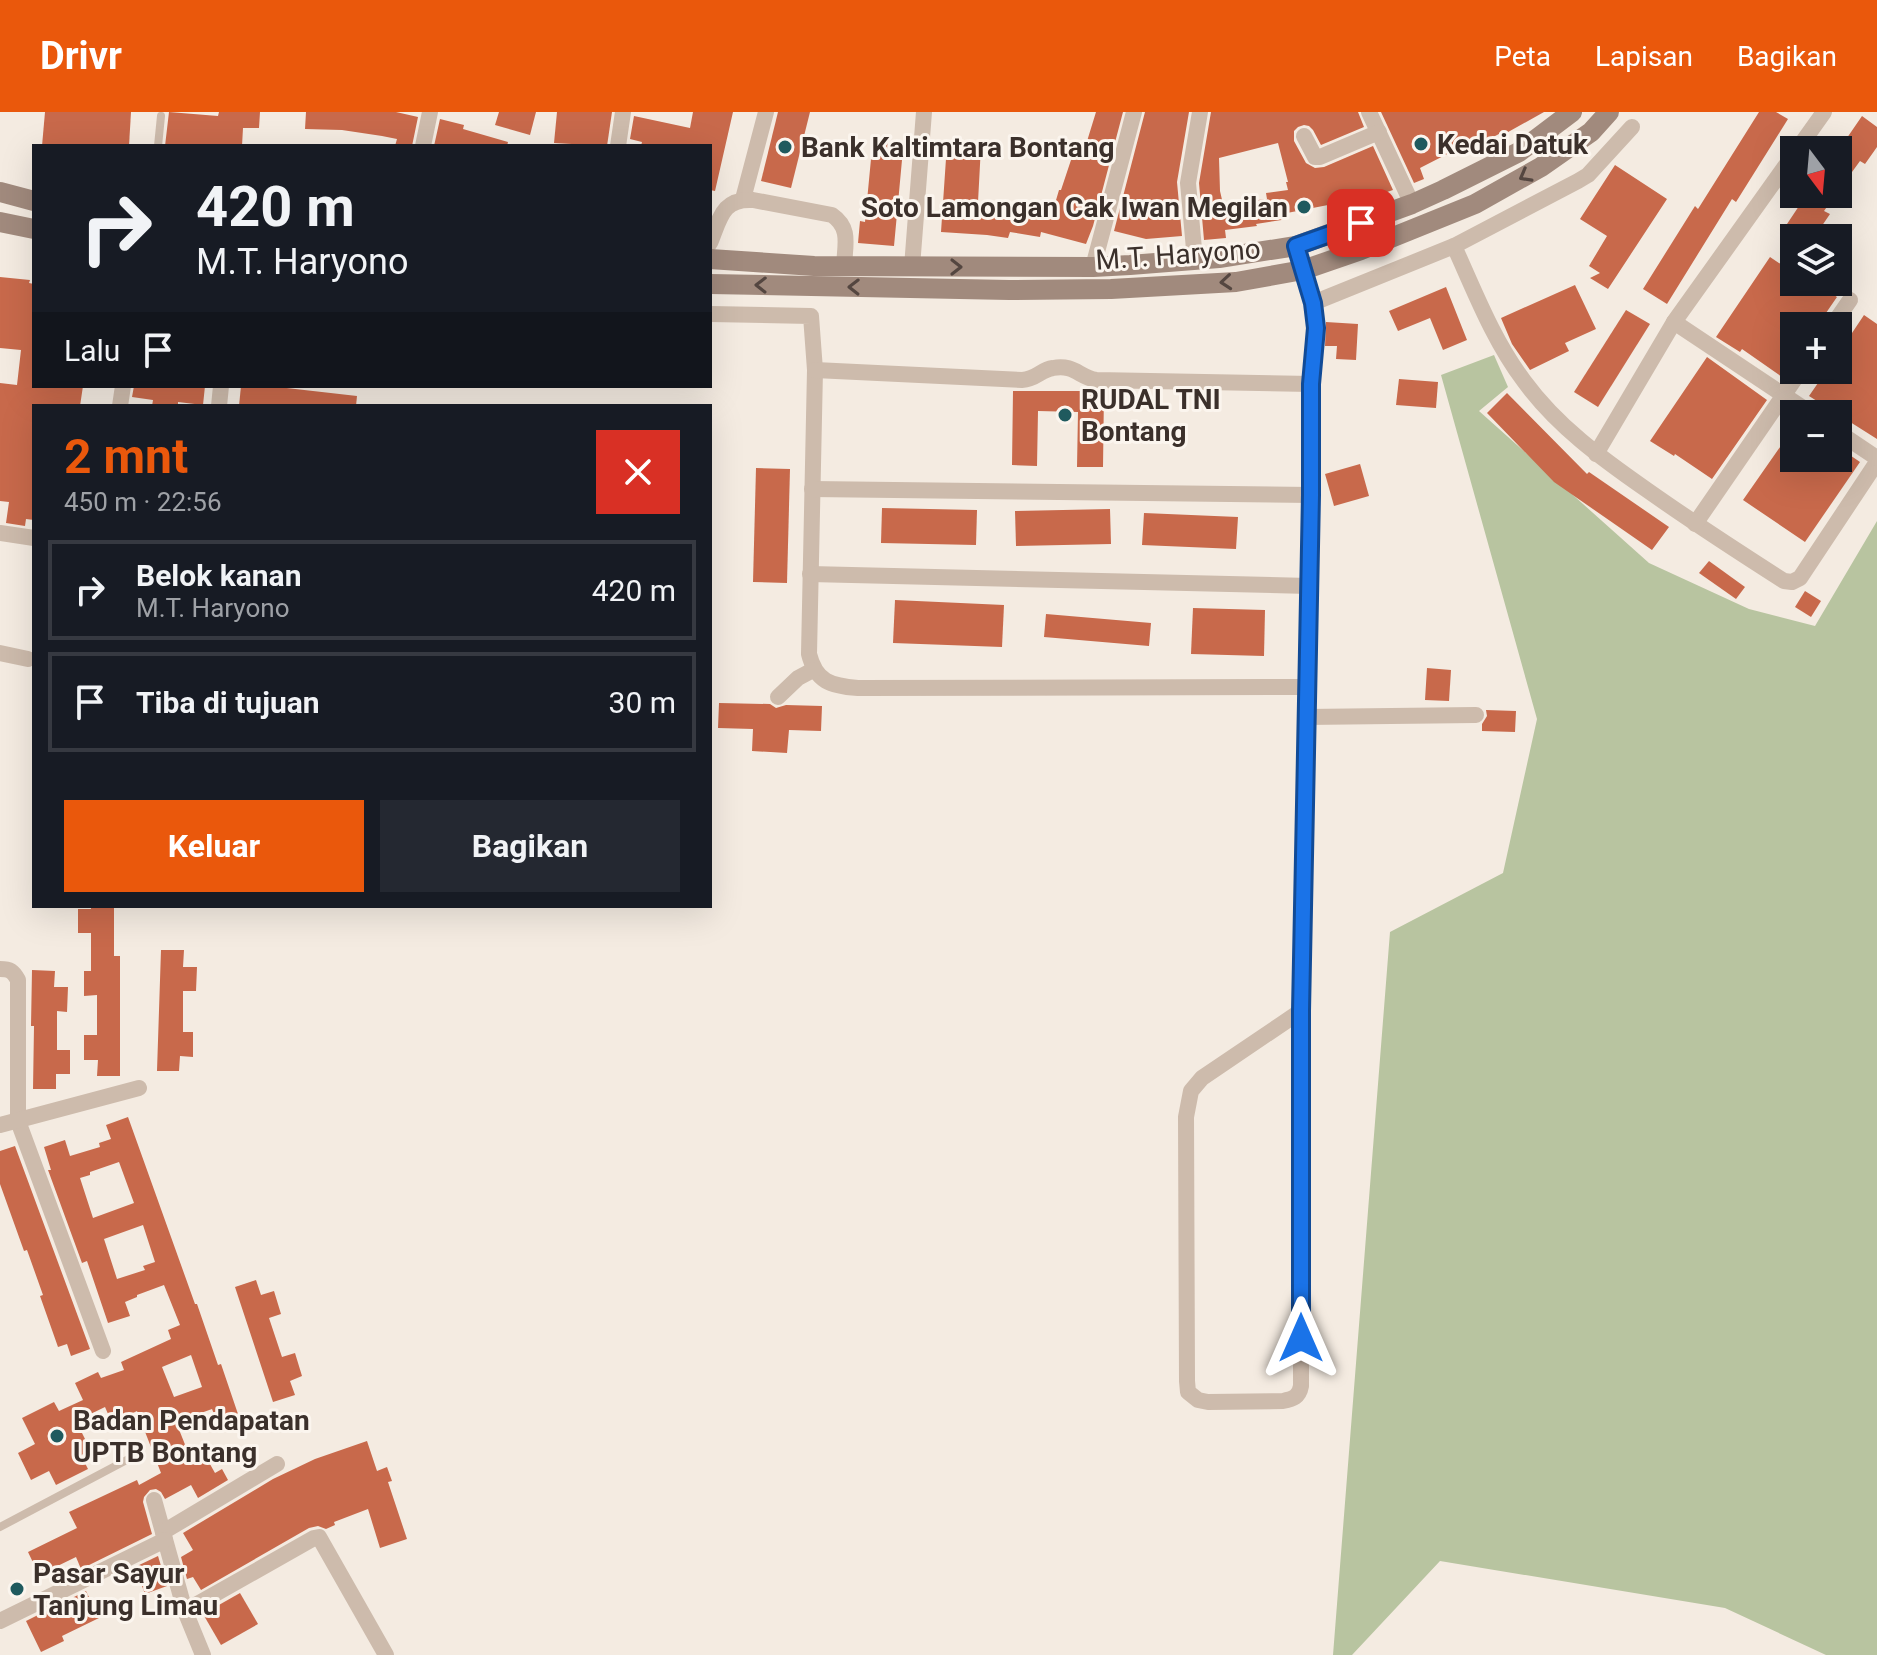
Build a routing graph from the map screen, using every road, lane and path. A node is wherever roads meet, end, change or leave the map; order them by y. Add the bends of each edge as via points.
1 (430, 112) edge
2 (623, 112) edge
3 (766, 112) edge
4 (924, 112) edge
5 (1134, 112) edge
6 (1200, 112) edge
7 (1369, 112) edge
8 (1572, 112) edge
9 (1609, 112) edge
10 (1824, 112) edge
11 (161, 116) dead end
12 (1632, 127) dead end
13 (1379, 132) junction
14 (1304, 136) dead end
15 (1807, 136) edge
16 (158, 144) edge
17 (423, 144) edge
18 (618, 144) edge
19 (1780, 174) edge
20 (0, 192) edge
21 (743, 199) junction
22 (32, 200) edge
23 (1412, 204) junction
24 (0, 222) edge
25 (32, 229) edge
26 (712, 238) edge
27 (1296, 246) junction
28 (1454, 246) junction
29 (712, 259) edge
30 (1195, 260) junction
31 (844, 266) junction
32 (912, 267) junction
33 (1093, 267) junction
34 (1303, 270) junction
35 (814, 276) junction
36 (712, 284) edge
37 (1850, 300) dead end
38 (1313, 303) junction
39 (1842, 312) edge
40 (712, 314) edge
41 (811, 316) junction
42 (1674, 322) junction
43 (815, 370) junction
44 (1311, 384) junction
45 (1791, 384) edge
46 (1784, 395) junction
47 (1791, 400) edge
48 (1852, 442) edge
49 (1596, 454) junction
50 (1877, 460) edge
51 (812, 489) junction
52 (1311, 495) junction
53 (1695, 524) junction
54 (0, 533) edge
55 (32, 538) edge
56 (810, 574) junction
57 (1309, 586) junction
58 (0, 653) edge
59 (28, 659) dead end
60 (813, 670) junction
61 (1307, 687) junction
62 (778, 697) dead end
63 (1476, 715) dead end
64 (1306, 717) junction
65 (0, 969) edge
66 (1301, 1011) junction
67 (139, 1088) dead end
68 (18, 1121) junction
69 (0, 1125) edge
70 (103, 1351) dead end
71 (138, 1454) dead end
72 (277, 1464) dead end
73 (154, 1500) dead end
74 (0, 1527) edge
75 (164, 1536) junction
76 (185, 1611) junction
77 (0, 1621) edge
78 (203, 1655) edge
79 (386, 1655) edge

1 - 17 street
2 - 18 street
3 - 21 street
4 - 32 street
5 - 33 street
6 - 30 street via 1188,183
7 - 13 street
8 - 23 main road, M.T. Haryono via 1519,152
9 -> 34 main road, M.T. Haryono via 1554,158 1475,204
10 - 15 street
11 - 16 lane
12 - 28 street via 1588,175
13 - 14 street via 1320,157
13 - 23 street
19 - 42 street
20 - 22 main road
21 - 26 street via 725,207
21 - 31 street via 832,215 846,230
23 - 27 main road, M.T. Haryono
24 - 25 main road
27 - 30 main road, M.T. Haryono
27 - 34 street
28 - 38 street
28 - 49 street via 1493,334 1522,379
29 - 35 main road, M.T. Haryono
30 - 33 main road, M.T. Haryono
31 - 32 main road, M.T. Haryono
31 - 35 main road, M.T. Haryono
32 -> 33 main road, M.T. Haryono
34 -> 35 main road, M.T. Haryono via 1236,282 1111,289 1009,290
34 - 38 street
35 -> 36 main road, M.T. Haryono
35 - 41 street
37 - 39 street
38 - 44 street
40 - 41 street
41 - 43 street
42 - 46 street
42 - 49 street
43 - 44 street via 1022,380 1053,367 1076,369 1096,380
43 - 51 street
44 - 52 street
45 - 46 street
46 - 47 street
46 - 53 street
48 - 50 street
49 - 53 street
50 - 53 street via 1800,578 1792,582
51 - 52 street
51 - 56 street
52 - 57 street
54 - 55 street
56 - 57 street
56 - 60 street
57 - 61 street
58 - 59 street
60 - 61 street via 838,686 858,688
60 - 62 street
61 - 64 street
63 - 64 street
64 - 66 street
65 - 68 street via 14,972 18,980
66 - 66 street via 1299,1393 1283,1401 1198,1400 1188,1392 1187,1381 1186,1117 1191,1091 1202,1078
67 - 68 street
68 - 69 street
68 - 70 street
71 - 74 lane
72 - 75 street
73 - 75 street
75 - 76 street
75 - 77 street
76 - 78 street
76 - 79 street via 319,1537

